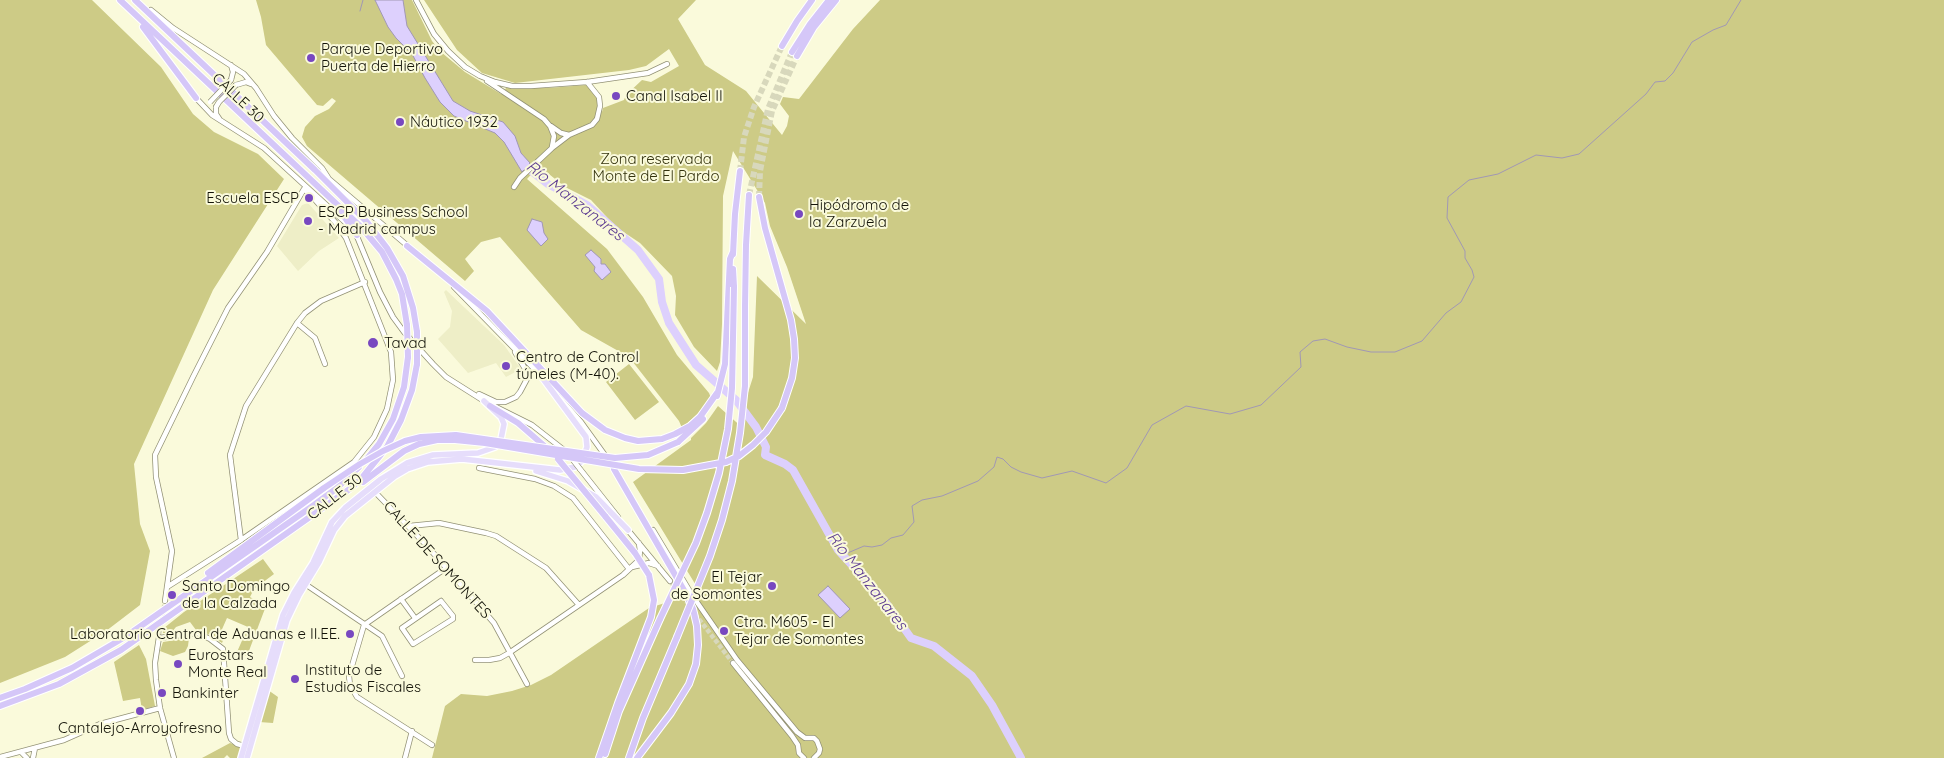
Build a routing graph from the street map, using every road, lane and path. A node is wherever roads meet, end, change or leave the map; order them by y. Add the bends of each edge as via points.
1 (115, 0) edge
2 (120, 0) edge
3 (135, 0) edge
4 (416, 0) edge
5 (812, 0) edge
6 (829, 0) edge
7 (836, 0) edge
8 (150, 10) joint
9 (782, 46) tunnel mouth
10 (229, 63) junction
11 (667, 64) dead end
12 (480, 76) junction
13 (587, 82) junction
14 (256, 88) junction
15 (196, 98) junction
16 (225, 125) junction
17 (550, 126) junction
18 (569, 135) junction
19 (552, 148) junction
20 (315, 170) junction
21 (740, 171) tunnel mouth
22 (329, 179) junction
23 (299, 181) junction
24 (514, 188) dead end
25 (305, 191) junction
26 (749, 196) tunnel mouth
27 (760, 197) tunnel mouth
28 (316, 201) junction
29 (336, 205) junction
30 (338, 216) junction
31 (357, 235) junction
32 (407, 246) junction
33 (365, 282) junction
34 (731, 288) junction
35 (297, 323) junction
36 (505, 338) junction
37 (326, 364) dead end
38 (541, 376) junction
39 (466, 389) junction
40 (717, 393) junction
41 (484, 401) junction
42 (490, 406) junction
43 (455, 438) junction
44 (499, 463) junction
45 (480, 468) dead end
46 (614, 469) junction
47 (351, 488) junction
48 (374, 491) junction
49 (409, 526) junction
50 (628, 530) junction
51 (241, 540) junction
52 (639, 543) junction
53 (658, 566) junction
54 (446, 568) junction
55 (630, 569) junction
56 (169, 579) junction
57 (177, 580) junction
58 (670, 581) tunnel mouth
59 (305, 584) junction
60 (167, 587) junction
61 (401, 599) junction
62 (165, 605) junction
63 (579, 605) junction
64 (415, 618) junction
65 (364, 625) junction
66 (509, 653) junction
67 (475, 660) dead end
68 (733, 663) tunnel mouth
69 (402, 676) dead end
70 (527, 684) dead end
71 (0, 698) edge
72 (0, 706) edge
73 (160, 708) junction
74 (412, 731) junction
75 (805, 738) junction
76 (432, 745) dead end
77 (798, 745) junction
78 (245, 746) junction
79 (35, 748) junction
80 (21, 752) junction
81 (819, 753) junction
82 (0, 757) edge
83 (27, 758) edge
84 (33, 758) edge
85 (173, 758) edge
86 (241, 758) edge
87 (247, 758) edge
88 (405, 758) edge
89 (599, 758) edge
90 (603, 758) edge
91 (629, 758) edge
92 (637, 758) edge
93 (804, 758) edge
94 (814, 758) edge
95 (822, 758) edge

1 - 15 highway via 147,31
2 - 29 highway, CALLE 30
3 - 8 highway
3 - 20 highway, CALLE 30
4 - 12 street via 434,34 448,51
5 - 9 highway
6 - 7 highway via 810,24 794,54
8 - 10 street
10 - 14 street
10 - 15 street, bridge via 233,72 231,80 210,102
11 - 13 street via 648,73
12 - 13 street via 512,86
12 - 17 street
13 - 18 street via 599,97 597,119 592,125
14 - 16 street, bridge via 246,82 236,85 218,102 217,116
14 - 22 street via 276,119
15 - 16 street
16 - 23 street via 264,148
17 - 18 street
17 - 19 street via 554,136
18 - 19 street
19 - 24 street via 520,178
20 - 22 highway
20 - 47 highway, CALLE 30, bridge via 367,222 396,262 409,293 417,332 412,390 401,420 391,440
21 - 34 highway
22 - 32 street
23 - 25 street
23 - 30 street
25 - 28 street
25 - 56 street via 228,308 155,455 156,477 172,551
26 - 91 highway, bridge via 745,386 732,481 710,556 642,718
27 - 43 highway, bridge via 765,228 791,320 795,358 782,408 753,445 726,462 683,470 639,469
28 - 30 street
28 - 33 street via 346,238
29 - 31 highway
29 - 62 highway, CALLE 30, bridge via 382,252 402,294 408,357 404,387 393,419 379,444 337,488
30 - 31 street
31 - 39 street via 388,308 404,332 446,377
32 - 36 street
32 - 40 highway via 487,311 582,413 614,435 638,441 675,434 700,417
33 - 35 street via 321,301
33 - 51 street via 391,352 393,380 387,409 374,437 354,462
34 - 40 highway via 725,364
34 - 90 highway, bridge via 732,388 728,429 707,513 619,711
35 - 37 street via 315,338
35 - 51 street via 246,406 230,456
36 - 38 street
36 - 39 street via 526,372 527,379 520,392 505,402 496,402
38 - 44 main road via 584,432 587,442 584,457 579,464 566,470
38 - 46 street via 581,422
39 - 41 street
40 - 43 highway, bridge via 710,409 678,442 632,458 599,457 470,436
41 - 42 main road
41 - 50 street, bridge via 532,425 556,443
42 - 78 main road via 503,421 504,433 490,450 433,455 407,463 381,479 332,522 283,615
42 - 89 highway, bridge via 533,435 558,459 635,553 649,575 654,600 652,617
43 - 47 highway via 419,444 404,451
43 - 62 highway, bridge via 421,437 383,450 324,488
44 - 48 main road via 456,458 428,462 407,468
44 - 50 main road via 549,474 581,488 596,497
45 - 55 street via 535,478 573,498
46 - 75 street via 718,635 788,723
46 - 92 highway via 685,592 697,626 696,664 690,684
47 - 72 highway, CALLE 30 via 120,650 59,684
48 - 49 street, CALLE DE SOMONTES
48 - 59 main road via 338,524
49 - 54 street, CALLE DE SOMONTES
49 - 63 street via 439,523 496,536 546,568
50 - 52 street
51 - 57 street
52 - 53 street
52 - 55 street via 638,560
53 - 55 street via 649,563
53 - 58 street
54 - 61 street
54 - 66 street, CALLE DE SOMONTES via 494,623
55 - 63 street
56 - 57 street
56 - 60 street
57 - 60 street
59 - 65 street
59 - 87 main road via 284,627
60 - 62 street
61 - 64 street
61 - 65 street
62 - 71 highway, CALLE 30 via 94,656 53,678
63 - 66 street
64 - 64 street via 441,601 454,618 413,644 402,629
65 - 69 street via 382,636
65 - 74 street via 349,676 353,691 364,702
66 - 67 street via 500,658
66 - 70 street, CALLE DE SOMONTES
68 - 77 street
73 - 78 street via 155,663 159,637 197,633 210,638 223,650 229,733 237,744
73 - 79 street via 100,724 64,740
73 - 85 street
74 - 76 street
74 - 88 street
75 - 77 street
75 - 81 street via 817,741
77 - 93 street
78 - 86 main road
79 - 80 street
79 - 84 street
80 - 82 street
80 - 83 street
81 - 94 street
81 - 95 street

